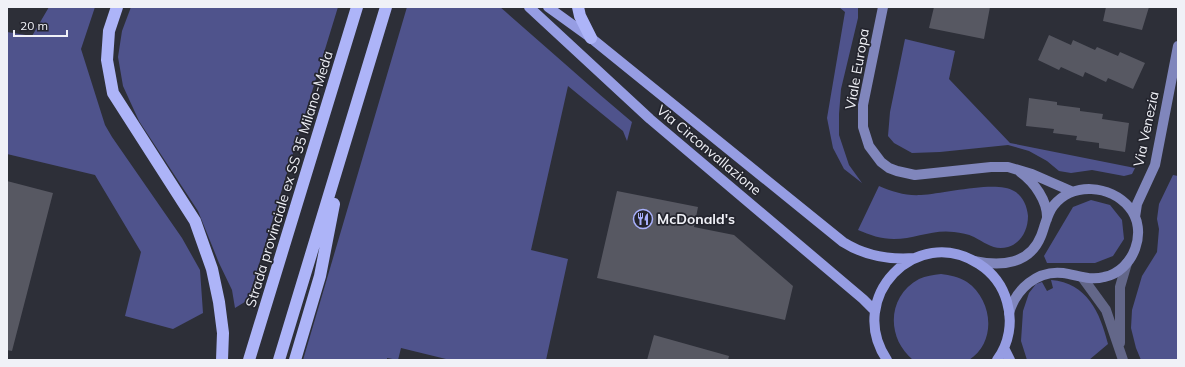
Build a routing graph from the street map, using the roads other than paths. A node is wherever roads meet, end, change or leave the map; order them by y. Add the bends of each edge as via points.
1 (117, 7) edge
2 (357, 7) edge
3 (386, 7) edge
4 (529, 7) edge
5 (548, 7) edge
6 (578, 7) edge
7 (883, 7) edge
8 (591, 38) junction
9 (1178, 46) edge
10 (346, 141) junction
11 (1014, 168) junction
12 (1071, 191) junction
13 (1135, 217) junction
14 (1047, 219) junction
15 (915, 258) junction
16 (975, 261) junction
17 (1127, 263) junction
18 (1082, 277) junction
19 (875, 311) junction
20 (1009, 313) junction
21 (1004, 348) junction
22 (1122, 357) edge
23 (222, 360) edge
24 (249, 360) edge
25 (279, 360) edge
26 (295, 360) edge
27 (887, 360) edge
28 (997, 360) edge
29 (1010, 360) edge

1 - 23 highway via 109,31 107,60 113,93 195,221 212,269 219,302 223,333
2 - 24 highway, Strada provinciale ex SS 35 Milano-Meda
3 - 10 highway
4 - 19 main road, Via Circonvallazione via 650,119
5 - 8 main road, Via Circonvallazione
6 - 8 highway
7 - 11 street, Viale Europa via 863,105 863,127 869,146 881,162 889,168 915,175 1001,166
8 - 15 main road, Via Circonvallazione via 849,245 882,257
9 - 13 street, Via Venezia via 1155,165 1137,204
10 - 25 highway
10 - 26 highway via 320,276
11 - 12 street, Viale Europa
11 - 14 street via 1038,191 1046,206
12 - 13 street via 1088,188 1105,192 1125,203
12 - 14 street via 1055,204
13 - 17 street via 1138,229 1137,242
14 - 16 street via 1037,244 1024,257 1005,264
15 - 16 main road via 947,252
15 - 19 main road via 889,277 879,294
16 - 20 main road via 997,281 1005,296
17 - 18 street via 1106,277
17 - 22 street via 1120,287
18 - 20 street via 1050,273 1036,278 1018,293
18 - 22 street via 1106,310
19 - 27 main road via 876,338
20 - 21 main road via 1009,332
21 - 28 main road
21 - 29 main road

